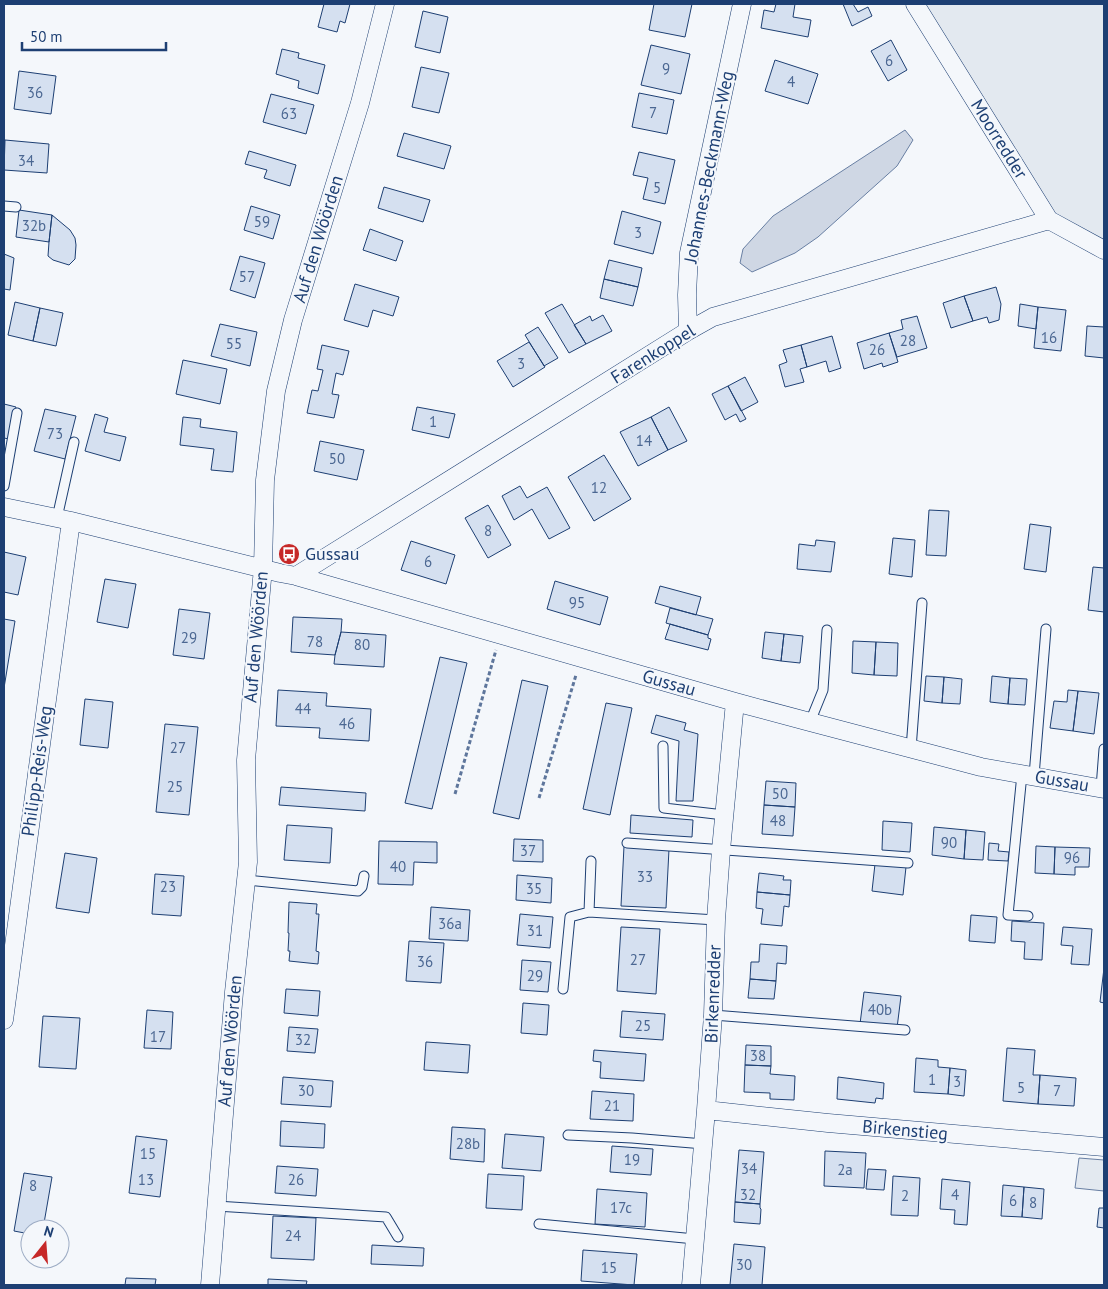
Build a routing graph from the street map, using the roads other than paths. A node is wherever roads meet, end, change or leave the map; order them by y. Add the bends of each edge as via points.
1 (385, 4) edge
2 (742, 4) edge
3 (915, 4) edge
4 (4, 206) edge
5 (16, 206) dead end
6 (1050, 220) junction
7 (1104, 250) edge
8 (688, 331) junction
9 (17, 413) dead end
10 (74, 442) dead end
11 (4, 486) edge
12 (4, 507) edge
13 (64, 520) junction
14 (263, 568) junction
15 (296, 576) junction
16 (922, 603) dead end
17 (1046, 629) dead end
18 (826, 630) dead end
19 (735, 702) junction
20 (810, 722) junction
21 (663, 746) dead end
22 (911, 749) junction
23 (1104, 749) edge
24 (1028, 775) junction
25 (1103, 789) edge
26 (724, 815) junction
27 (627, 843) dead end
28 (721, 850) junction
29 (591, 861) dead end
30 (908, 863) dead end
31 (364, 876) dead end
32 (246, 880) junction
33 (589, 912) junction
34 (1028, 916) dead end
35 (716, 920) junction
36 (563, 989) dead end
37 (713, 1015) junction
38 (4, 1020) edge
39 (905, 1030) dead end
40 (706, 1110) junction
41 (568, 1135) dead end
42 (704, 1144) junction
43 (1104, 1147) edge
44 (216, 1206) junction
45 (539, 1224) dead end
46 (398, 1237) dead end
47 (695, 1239) junction
48 (210, 1285) edge
49 (691, 1285) edge

1 - 14 street, Auf den Wöörden via 360,102 293,320 276,391 265,480
2 - 8 street, Johannes-Beckmann-Weg via 689,253
3 - 6 street, Moorredder
4 - 5 lane
6 - 7 street, Moorredder
6 - 8 street, Farenkoppel via 713,317
8 - 15 street, Farenkoppel
9 - 11 lane
10 - 13 lane
12 - 13 street, Gussau
13 - 14 street, Gussau
13 - 38 street, Philipp-Reis-Weg
14 - 15 street, Gussau
14 - 32 street, Auf den Wöörden via 246,760
15 - 19 street, Gussau
16 - 22 lane
17 - 24 lane
18 - 20 lane via 823,690
19 - 20 street, Gussau
19 - 26 street, Birkenredder
20 - 22 street, Gussau
21 - 26 lane via 664,808
22 - 24 street, Gussau
23 - 25 lane
24 - 25 street, Gussau
24 - 34 lane via 1014,847 1008,915
26 - 28 street, Birkenredder
27 - 28 lane
28 - 30 lane
28 - 35 street, Birkenredder
29 - 33 lane
31 - 32 lane via 358,891
32 - 44 street, Auf den Wöörden
33 - 35 lane
33 - 36 lane via 570,916
35 - 37 street, Birkenredder
37 - 39 lane
37 - 40 street, Birkenredder
40 - 42 street, Birkenredder
40 - 43 street, Birkenstieg
41 - 42 lane
42 - 47 street, Birkenredder
44 - 46 lane via 386,1217
44 - 48 street, Auf den Wöörden
45 - 47 lane
47 - 49 street, Birkenredder

